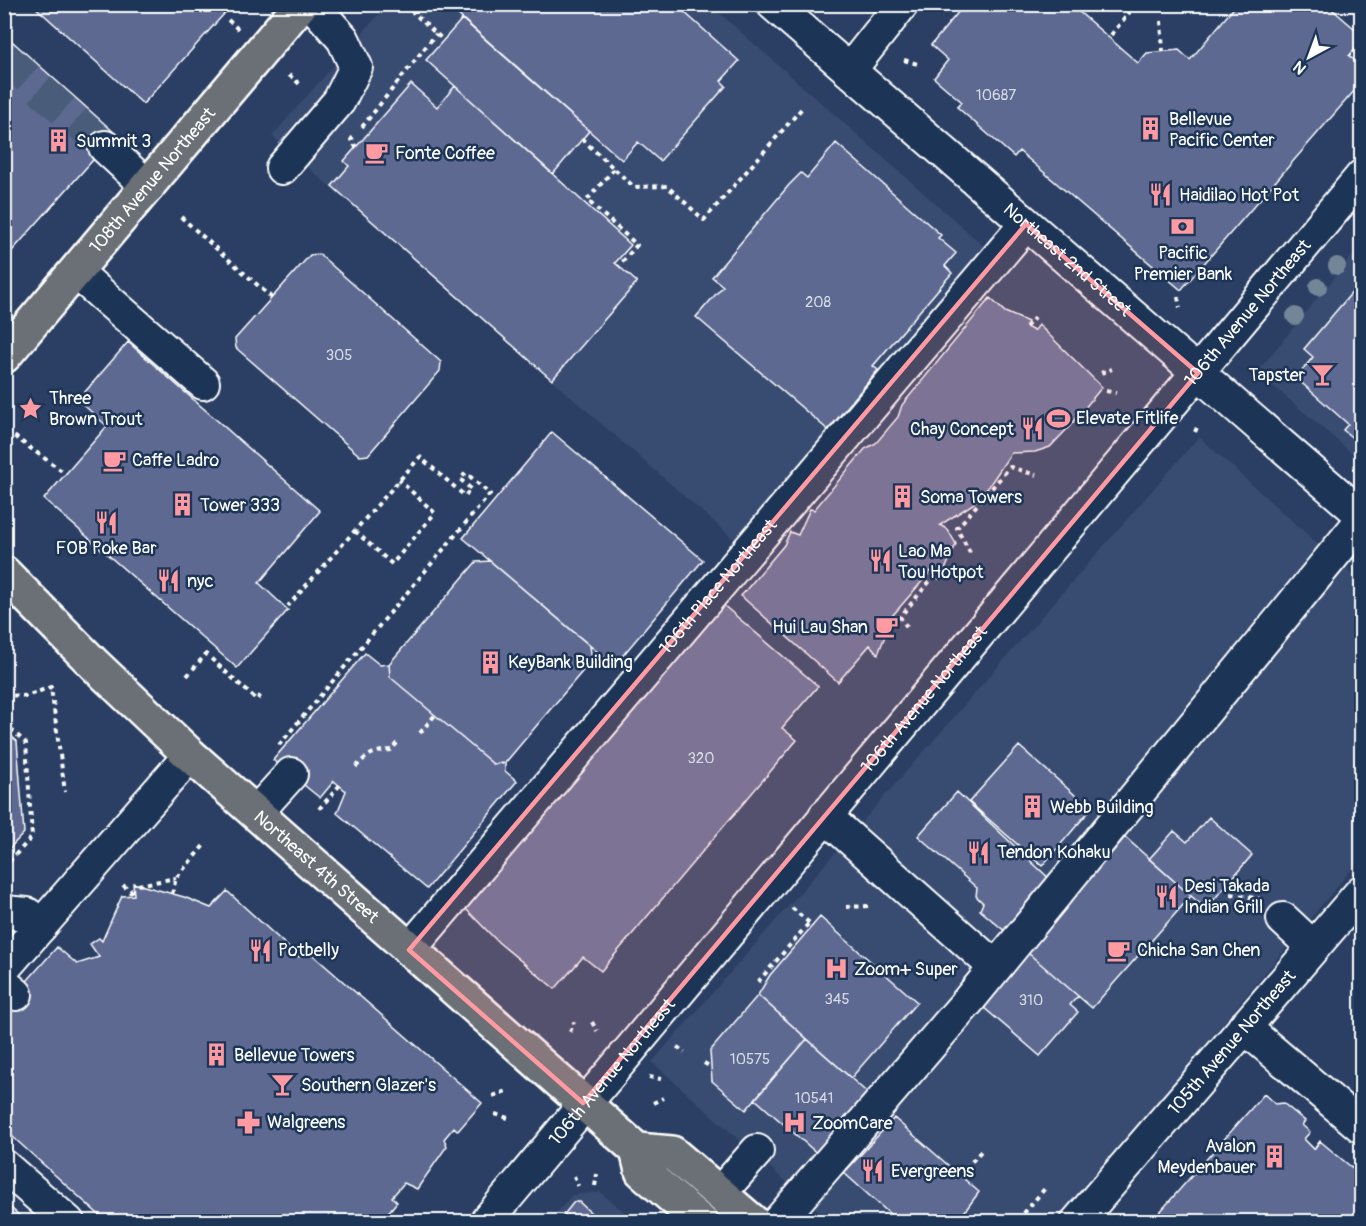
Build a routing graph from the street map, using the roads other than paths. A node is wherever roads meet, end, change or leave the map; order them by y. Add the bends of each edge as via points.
1 (301, 4) edge
2 (312, 4) edge
3 (773, 4) edge
4 (902, 4) edge
5 (849, 71) junction
6 (105, 147) tunnel mouth
7 (282, 168) dead end
8 (1362, 176) edge
9 (148, 186) junction
10 (1026, 224) junction
11 (76, 272) junction
12 (4, 356) edge
13 (1198, 373) junction
14 (203, 383) dead end
15 (1362, 517) edge
16 (4, 573) edge
17 (190, 755) junction
18 (282, 764) road end
19 (256, 813) junction
20 (825, 816) junction
21 (1362, 891) edge
22 (1276, 910) road end
23 (4, 912) edge
24 (33, 934) junction
25 (1313, 947) junction
26 (409, 950) junction
27 (995, 967) junction
28 (8, 982) edge
29 (1244, 1026) junction
30 (583, 1103) junction
31 (1362, 1127) edge
32 (637, 1150) junction
33 (757, 1151) dead end
34 (4, 1166) edge
35 (720, 1193) junction
36 (68, 1221) edge
37 (486, 1221) edge
38 (701, 1221) edge
39 (753, 1221) edge
40 (778, 1221) edge
41 (1077, 1221) edge

1 - 9 main road, 108th Avenue Northeast
2 - 7 street via 344,39 356,67 339,101
3 - 5 street, Northeast 2nd Street
4 - 5 street
5 - 10 street, Northeast 2nd Street
6 - 9 street
8 - 13 street, 106th Avenue Northeast
9 - 11 main road, 108th Avenue Northeast
10 - 13 street, Northeast 2nd Street
10 - 26 street, 106th Place Northeast
11 - 12 main road, 108th Avenue Northeast
11 - 14 street
13 - 15 street, Northeast 2nd Street
13 - 20 street, 106th Avenue Northeast
15 - 27 street
16 - 17 main road, Northeast 4th Street
17 - 19 main road, Northeast 4th Street
17 - 24 street
18 - 19 street
19 - 26 main road, Northeast 4th Street
20 - 27 street
20 - 30 street, 106th Avenue Northeast
21 - 25 street, 105th Avenue Northeast
22 - 25 street
23 - 24 street via 27,914
24 - 28 street
25 - 29 street, 105th Avenue Northeast
26 - 30 main road, Northeast 4th Street
27 - 40 street
29 - 31 street
29 - 41 street, 105th Avenue Northeast
30 - 32 main road, Northeast 4th Street
30 - 37 street, 106th Avenue Northeast
32 - 35 main road via 672,1153
32 - 38 main road, Northeast 4th Street via 642,1171
33 - 35 street
34 - 36 street
35 - 39 main road

